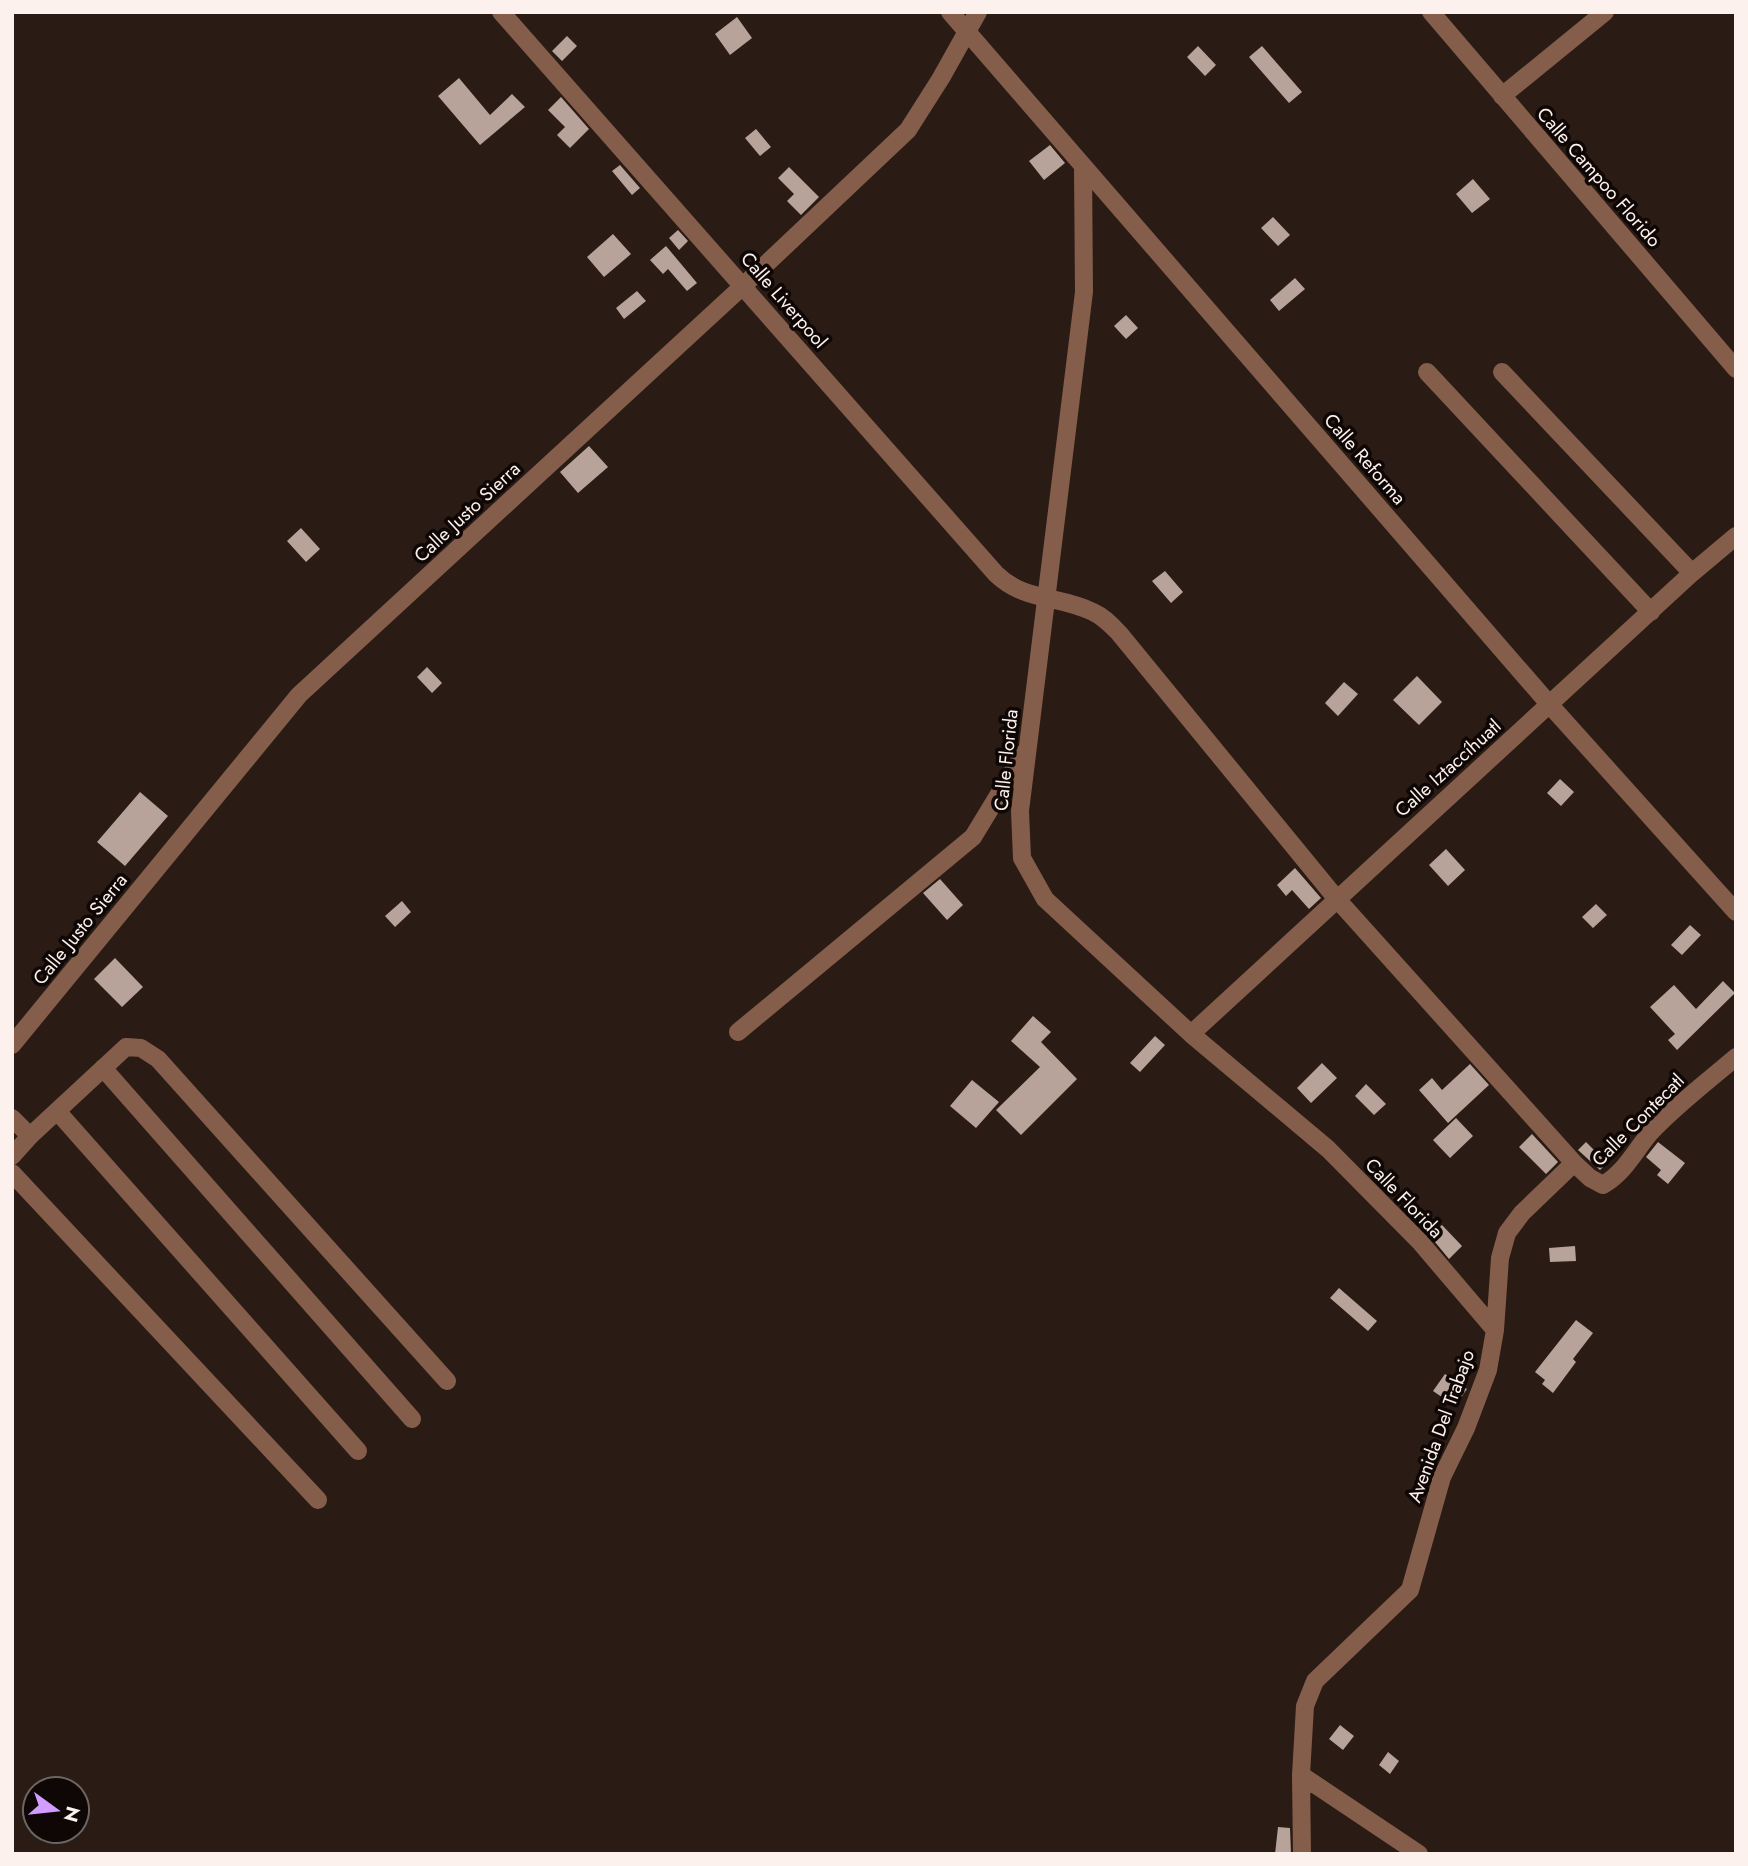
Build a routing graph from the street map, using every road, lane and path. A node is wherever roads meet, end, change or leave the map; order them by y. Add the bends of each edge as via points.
1 (501, 12) edge
2 (950, 12) edge
3 (978, 12) edge
4 (1431, 12) edge
5 (1605, 12) edge
6 (967, 29) junction
7 (1502, 96) junction
8 (1083, 166) junction
9 (744, 285) junction
10 (1736, 369) edge
11 (1427, 372) dead end
12 (1502, 372) dead end
13 (1736, 536) edge
14 (1692, 573) junction
15 (1046, 597) junction
16 (1651, 612) junction
17 (1549, 704) junction
18 (1028, 747) junction
19 (1336, 898) junction
20 (1736, 912) edge
21 (738, 1032) dead end
22 (1191, 1034) junction
23 (12, 1045) edge
24 (1736, 1057) edge
25 (103, 1068) junction
26 (57, 1111) junction
27 (12, 1118) edge
28 (30, 1136) junction
29 (12, 1156) edge
30 (1574, 1163) junction
31 (12, 1173) edge
32 (1603, 1185) joint
33 (1495, 1330) junction
34 (447, 1381) dead end
35 (412, 1419) dead end
36 (358, 1451) dead end
37 (318, 1500) dead end
38 (1301, 1774) junction
39 (1302, 1854) edge
40 (1419, 1854) edge

1 - 9 street, Calle Liverpool
2 - 6 street, Calle Reforma
3 - 6 street, Calle Justo Sierra
4 - 7 street, Calle Campoo Florido
5 - 7 street
6 - 8 street, Calle Reforma
6 - 9 street, Calle Justo Sierra via 908,130
7 - 10 street, Calle Campoo Florido
8 - 15 street, Calle Florida via 1084,292
8 - 17 street, Calle Reforma
9 - 15 street, Calle Liverpool via 996,574 1010,587
9 - 23 street, Calle Justo Sierra via 299,695
11 - 16 street
12 - 14 street
13 - 14 street, Calle Iztaccíhuatl
14 - 16 street, Calle Iztaccíhuatl
15 - 18 street, Calle Florida
15 - 19 street, Calle Liverpool via 1093,611 1119,633
16 - 17 street, Calle Iztaccíhuatl
17 - 19 street, Calle Iztaccíhuatl
17 - 20 street, Calle Reforma
18 - 21 street via 973,837
18 - 22 street, Calle Florida via 1020,811 1022,858 1045,899
19 - 22 street, Calle Iztaccíhuatl
19 - 30 street, Calle Liverpool
22 - 33 street, Calle Florida via 1328,1149 1420,1242
24 - 32 street, Calle Contecatl via 1682,1102 1617,1176
25 - 26 street
25 - 34 street via 126,1047 141,1048 158,1059
25 - 35 street
26 - 28 street
26 - 36 street
27 - 28 street
28 - 29 street
30 - 32 street, Calle Liverpool
30 - 33 street, Avenida Del Trabajo via 1507,1233 1500,1258
31 - 37 street
33 - 38 street, Avenida Del Trabajo via 1488,1370 1442,1477 1410,1590 1315,1681 1305,1706
38 - 39 street, Avenida Del Trabajo
38 - 40 street

